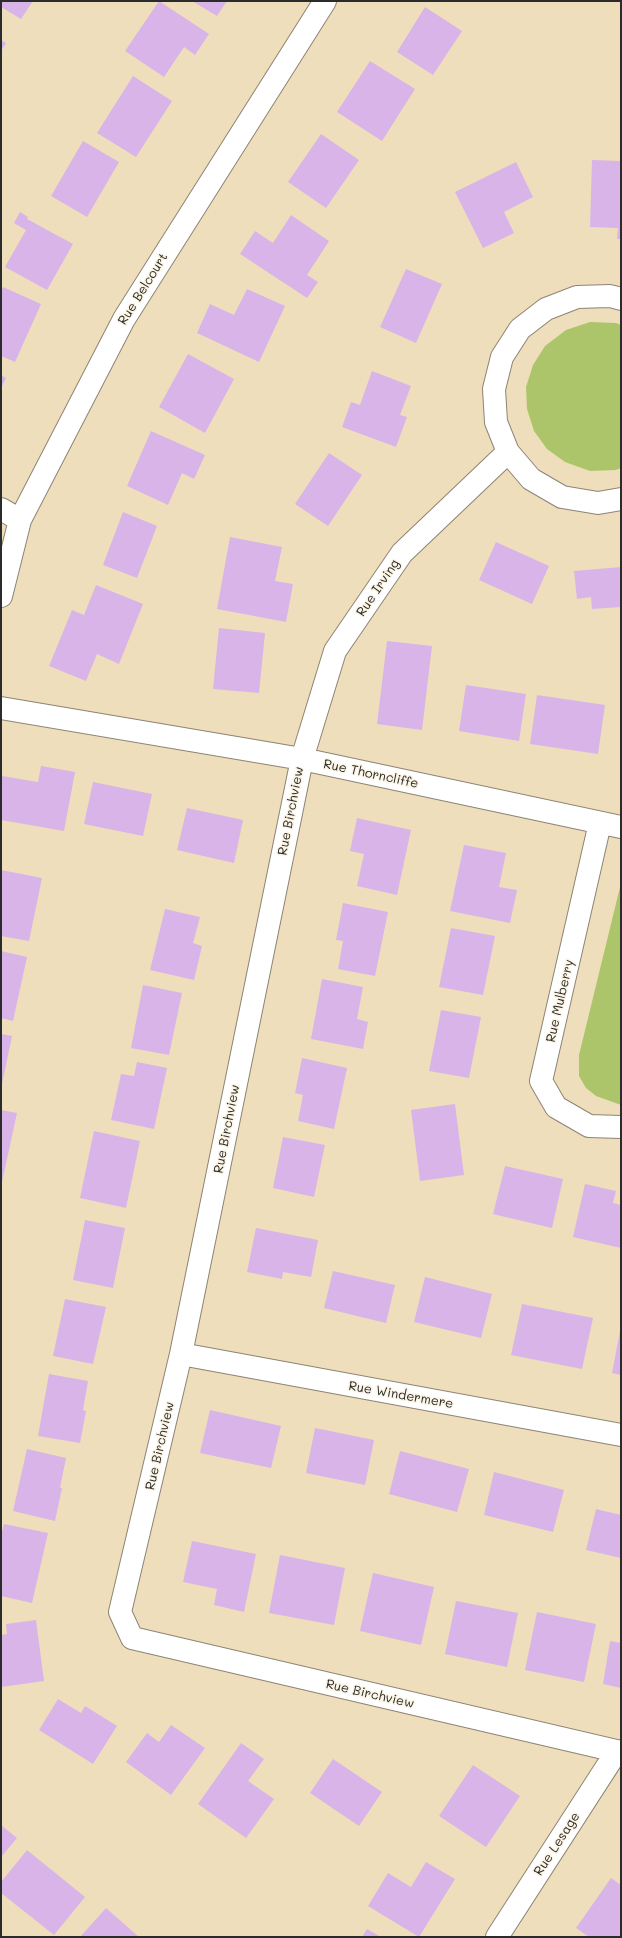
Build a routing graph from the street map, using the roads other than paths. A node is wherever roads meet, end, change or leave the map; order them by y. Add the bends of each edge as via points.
1 (325, 1) edge
2 (621, 299) edge
3 (508, 452) junction
4 (621, 499) edge
5 (1, 508) edge
6 (20, 520) junction
7 (1, 596) edge
8 (1, 708) edge
9 (302, 759) junction
10 (611, 825) edge
11 (621, 1127) edge
12 (181, 1354) junction
13 (621, 1435) edge
14 (619, 1752) edge
15 (497, 1937) edge

1 - 6 street, Rue Belcourt via 124,319
2 - 3 street via 610,296 576,297 546,309 520,330 502,357 494,389 496,422
3 - 4 street via 531,479 562,497 598,503
3 - 9 street, Rue Irving via 402,553 335,651
5 - 6 street
6 - 7 street, Rue Belcourt
8 - 9 street, Rue Thorncliffe
9 - 10 street, Rue Thorncliffe
9 - 12 street, Rue Birchview
10 - 11 street, Rue Mulberry via 541,1081 556,1108 590,1126
12 - 13 street, Rue Windermere
12 - 14 street, Rue Birchview via 120,1612 132,1638
14 - 15 street, Rue Lesage

